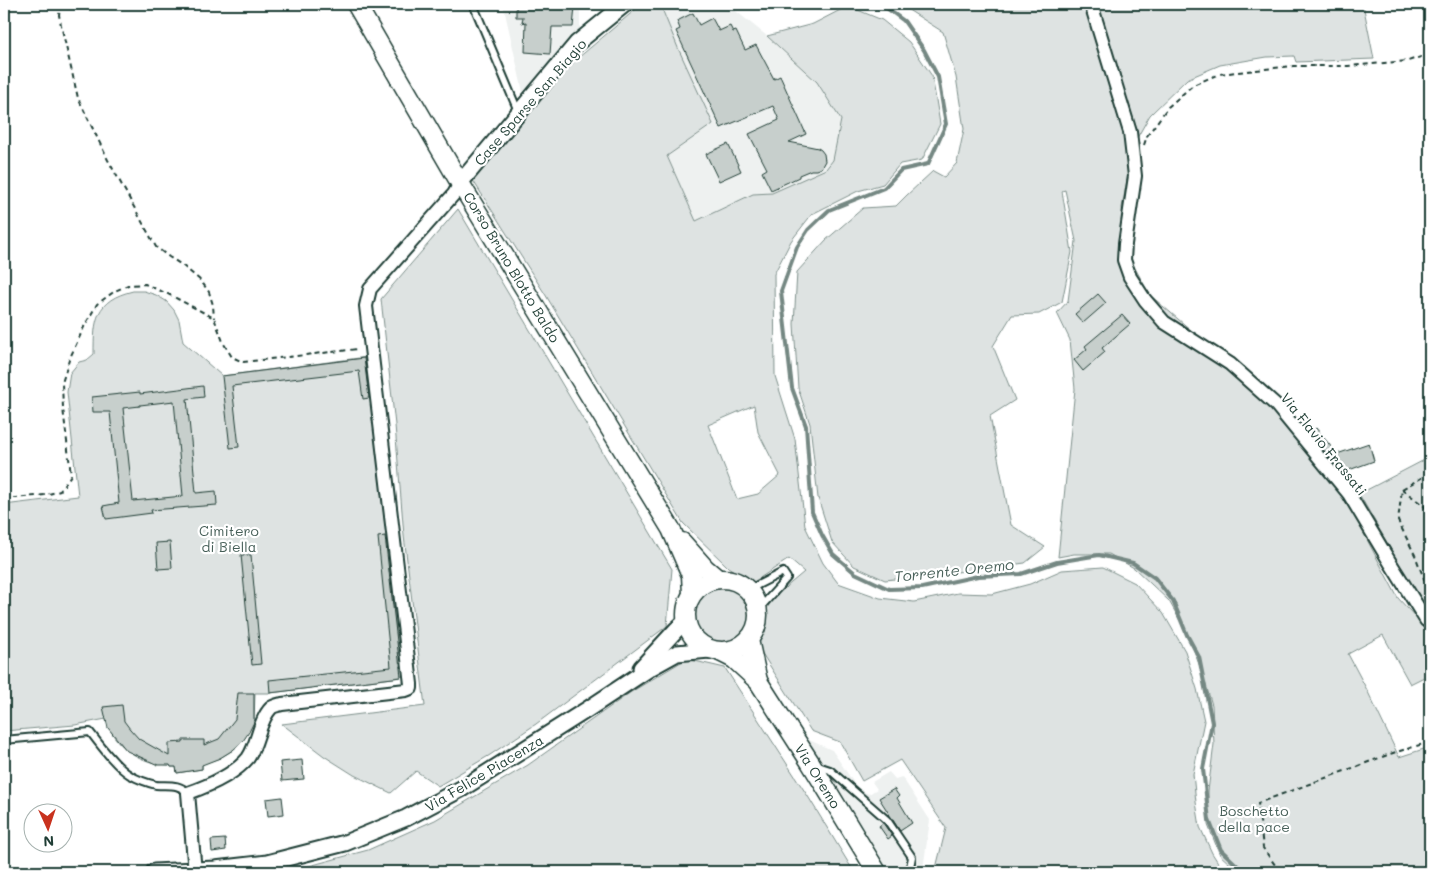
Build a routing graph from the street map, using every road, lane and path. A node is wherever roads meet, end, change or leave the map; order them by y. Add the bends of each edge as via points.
1 (61, 4) edge
2 (356, 4) edge
3 (473, 4) edge
4 (625, 4) edge
5 (1091, 4) edge
6 (1430, 54) edge
7 (519, 112) junction
8 (1142, 152) dead end
9 (460, 183) junction
10 (214, 318) junction
11 (372, 347) junction
12 (1430, 472) edge
13 (1402, 489) junction
14 (4, 500) edge
15 (1430, 514) edge
16 (671, 528) junction
17 (718, 579) junction
18 (1430, 587) edge
19 (748, 590) junction
20 (692, 594) junction
21 (758, 610) junction
22 (686, 621) junction
23 (1430, 623) edge
24 (749, 640) junction
25 (714, 651) junction
26 (758, 681) junction
27 (628, 682) junction
28 (4, 740) edge
29 (1430, 742) edge
30 (810, 762) junction
31 (188, 794) junction
32 (195, 871) edge
33 (154, 872) edge
34 (877, 872) edge
35 (909, 872) edge
36 (1280, 872) edge

1 - 10 path via 61,25 83,112 156,246 201,281 209,292
2 - 9 main road, Corso Bruno Blotto Baldo
3 - 7 lane
4 - 7 street, Case Sparse San Biagio via 577,43
5 - 23 street, Via Flavio Frassati via 1130,132 1135,176 1124,260 1130,277 1164,322 1230,364 1276,405 1349,494
6 - 8 path via 1408,61 1293,66 1219,74 1193,85 1168,107 1147,136
7 - 9 street, Case Sparse San Biagio
9 - 11 street via 454,194 370,289 366,306
9 - 16 main road, Corso Bruno Blotto Baldo
10 - 11 path via 232,357 243,362
10 - 14 path via 144,284 128,285 96,304 62,382 71,475 60,491
11 - 31 street via 411,688 272,707 264,718 248,758 231,773
12 - 13 path
13 - 15 path
13 - 18 path via 1398,521
16 - 17 main road, Corso Bruno Blotto Baldo
16 - 20 main road, Corso Bruno Blotto Baldo via 691,575
17 - 19 main road via 740,584
17 - 20 main road via 699,587
19 - 21 main road
19 - 21 lane via 783,572 787,578
20 - 22 main road via 685,612
21 - 24 main road via 755,630
22 - 25 main road via 694,639
22 - 27 street, Via Felice Piacenza
24 - 25 main road via 731,651
24 - 26 main road, Via Oremo
25 - 26 main road, Via Oremo via 734,659
25 - 27 street, Via Felice Piacenza via 677,652
26 - 30 main road, Via Oremo
27 - 32 street, Via Felice Piacenza via 463,788 406,818 346,843 267,863
28 - 31 lane via 90,732 129,775 154,784 175,785
29 - 36 path via 1258,803 1263,848
30 - 34 main road, Via Oremo
30 - 35 lane via 830,770 887,820 912,857
31 - 32 street
32 - 33 street, Via Felice Piacenza

